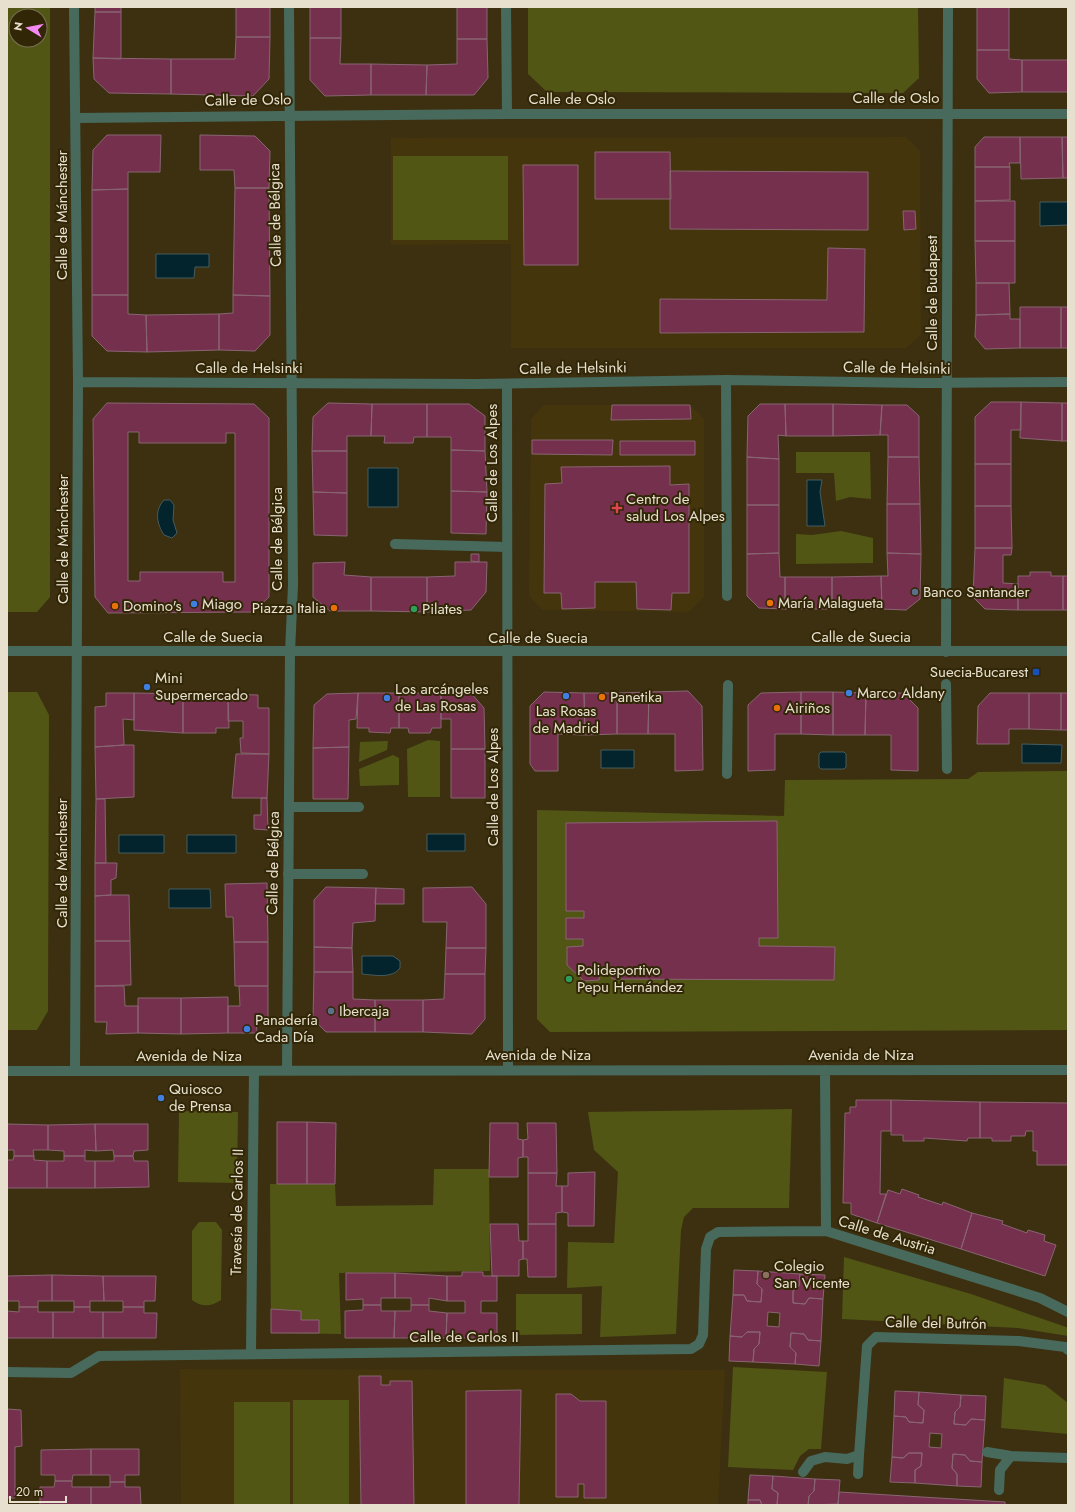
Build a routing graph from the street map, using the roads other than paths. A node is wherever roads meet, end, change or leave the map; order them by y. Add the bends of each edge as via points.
1 (74, 7) edge
2 (289, 7) edge
3 (506, 7) edge
4 (948, 7) edge
5 (947, 113) junction
6 (507, 114) junction
7 (1068, 114) edge
8 (289, 115) junction
9 (76, 118) junction
10 (726, 380) junction
11 (78, 382) junction
12 (1068, 382) edge
13 (291, 383) junction
14 (947, 383) junction
15 (507, 384) junction
16 (395, 544) dead end
17 (508, 547) junction
18 (727, 596) dead end
19 (7, 651) edge
20 (1068, 651) edge
21 (78, 652) junction
22 (290, 652) junction
23 (946, 652) junction
24 (508, 653) junction
25 (946, 684) dead end
26 (728, 685) dead end
27 (947, 769) dead end
28 (727, 774) dead end
29 (289, 807) junction
30 (359, 807) dead end
31 (288, 874) junction
32 (363, 874) dead end
33 (287, 1070) junction
34 (508, 1070) junction
35 (825, 1070) junction
36 (1068, 1070) edge
37 (7, 1071) edge
38 (75, 1071) junction
39 (254, 1071) junction
40 (826, 1231) junction
41 (1068, 1312) edge
42 (1068, 1350) edge
43 (251, 1353) junction
44 (7, 1372) edge
45 (987, 1452) dead end
46 (859, 1455) junction
47 (1011, 1456) junction
48 (1068, 1458) edge
49 (803, 1472) dead end
50 (858, 1474) dead end
51 (999, 1490) dead end

1 - 9 street, Calle de Mánchester
2 - 8 street, Calle de Bélgica
3 - 6 street
4 - 5 street, Calle de Budapest
5 - 6 street, Calle de Oslo
5 - 7 street, Calle de Oslo
5 - 14 street, Calle de Budapest
6 - 8 street, Calle de Oslo
8 - 9 street, Calle de Oslo
8 - 13 street, Calle de Bélgica
9 - 11 street, Calle de Mánchester
10 - 14 street, Calle de Helsinki
10 - 15 street, Calle de Helsinki
10 - 18 street
11 - 13 street, Calle de Helsinki
11 - 21 street, Calle de Mánchester
12 - 14 street, Calle de Helsinki
13 - 15 street, Calle de Helsinki
13 - 22 street, Calle de Bélgica
14 - 23 street, Calle de Budapest
15 - 17 street, Calle de Los Alpes
16 - 17 street
17 - 24 street, Calle de Los Alpes
19 - 21 street, Calle de Suecia
20 - 23 street, Calle de Suecia
21 - 22 street, Calle de Suecia
21 - 38 street, Calle de Mánchester
22 - 24 street, Calle de Suecia
22 - 29 street, Calle de Bélgica
23 - 24 street, Calle de Suecia
24 - 34 street, Calle de Los Alpes
25 - 27 street
26 - 28 street
29 - 30 street
29 - 31 street, Calle de Bélgica
31 - 32 street
31 - 33 street, Calle de Bélgica
33 - 34 street, Avenida de Niza
33 - 39 street, Avenida de Niza
34 - 35 street, Avenida de Niza
35 - 36 street, Avenida de Niza
35 - 40 street, Calle de Austria
37 - 38 street, Avenida de Niza
38 - 39 street, Avenida de Niza
39 - 43 street, Travesía de Carlos II
40 - 41 street, Calle de Austria via 1040,1298
40 - 43 street, Calle de Carlos II via 718,1232 710,1237 706,1249 703,1335 698,1344 691,1349
42 - 46 street, Calle del Butrón via 1065,1347 1019,1341 876,1337 867,1346
43 - 44 street, Calle de Carlos II via 99,1356 71,1373
45 - 47 street
46 - 49 street via 847,1459 825,1457 811,1461
46 - 50 street, Calle del Butrón
47 - 48 street
47 - 51 street via 1000,1470

